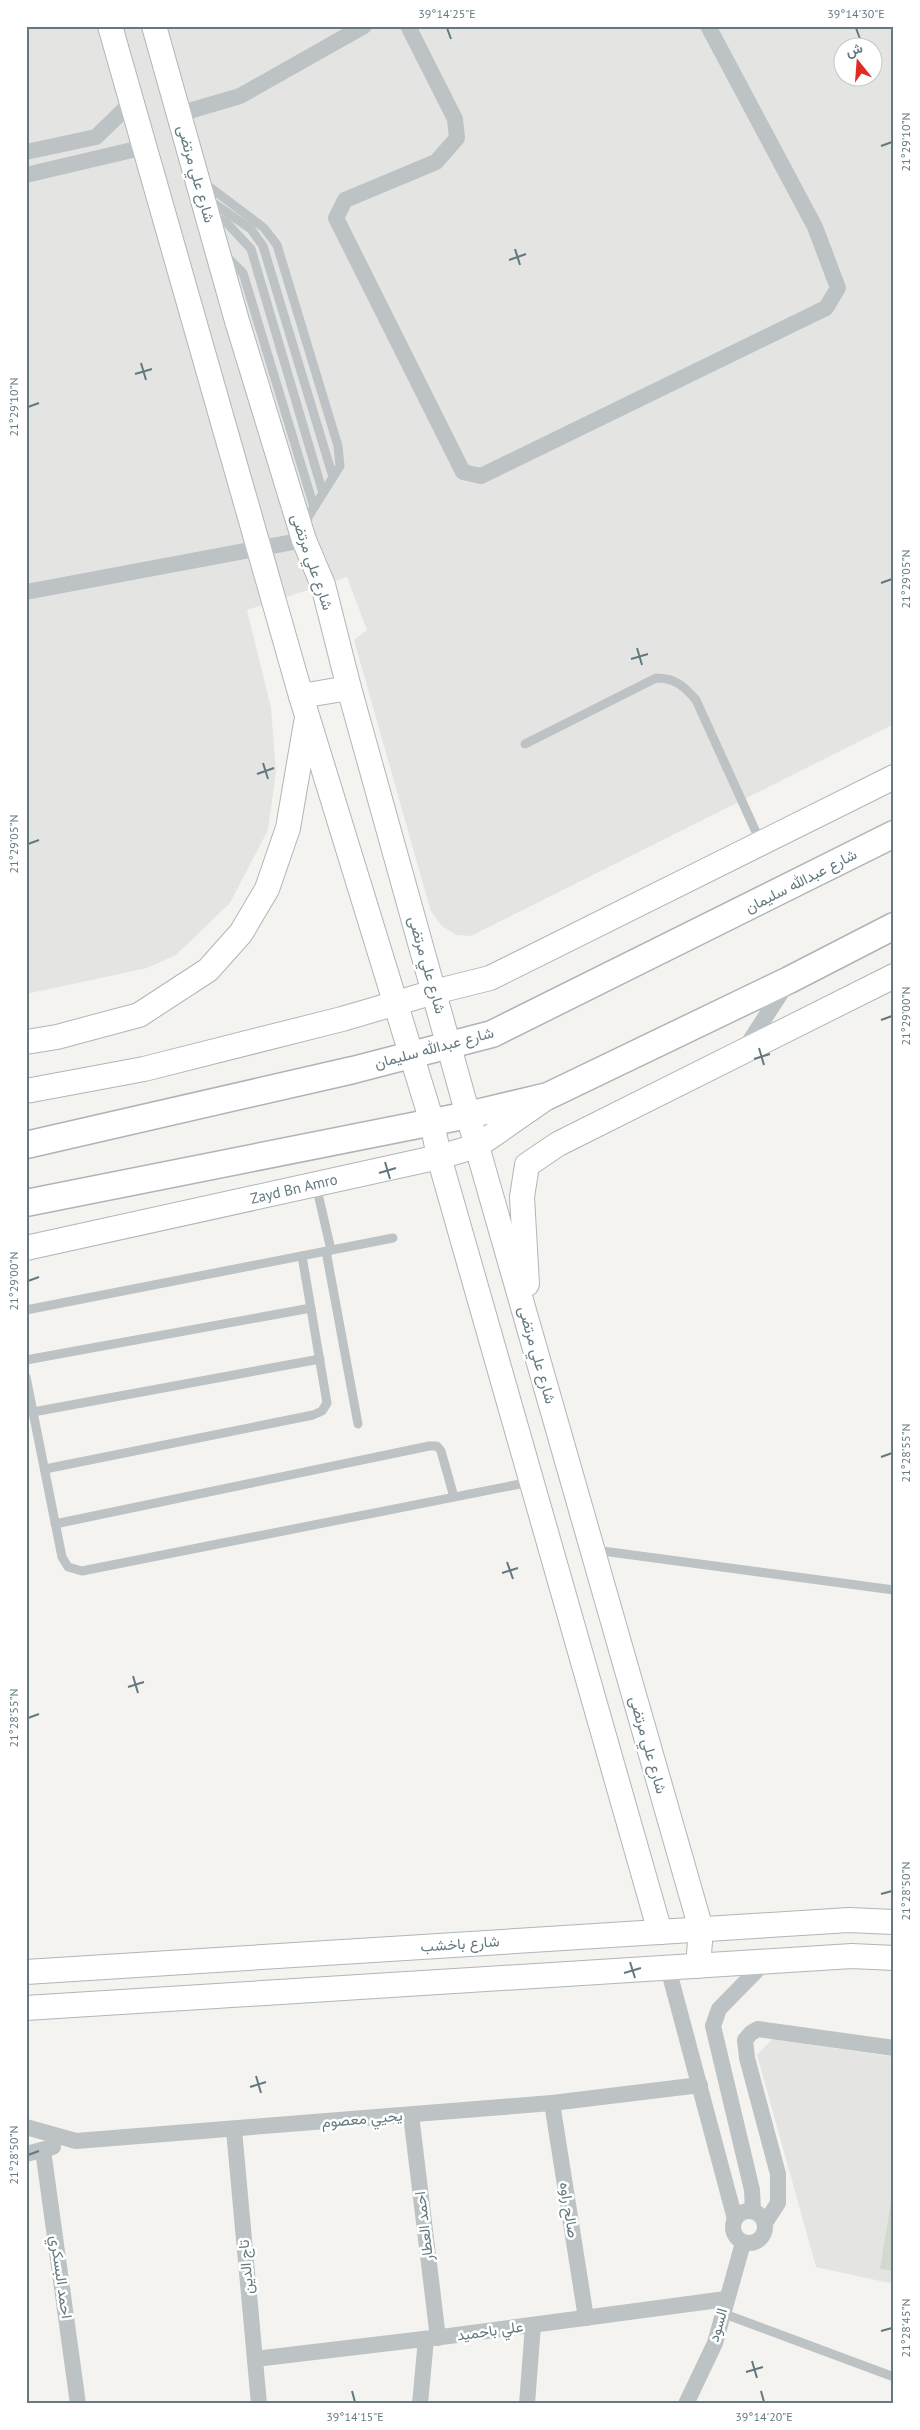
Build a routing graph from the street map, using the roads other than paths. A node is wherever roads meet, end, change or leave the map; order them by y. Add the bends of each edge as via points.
1 (110, 26) edge
2 (154, 26) edge
3 (364, 26) edge
4 (408, 26) edge
5 (708, 26) edge
6 (132, 102) junction
7 (179, 114) junction
8 (145, 147) junction
9 (26, 152) edge
10 (26, 174) edge
11 (201, 195) junction
12 (216, 247) junction
13 (333, 477) junction
14 (323, 493) junction
15 (314, 507) junction
16 (302, 534) junction
17 (258, 546) junction
18 (26, 592) edge
19 (349, 688) junction
20 (304, 706) junction
21 (525, 744) dead end
22 (894, 777) edge
23 (894, 834) edge
24 (761, 844) junction
25 (894, 926) edge
26 (894, 976) edge
27 (789, 980) junction
28 (434, 992) junction
29 (395, 1003) junction
30 (26, 1042) edge
31 (448, 1045) junction
32 (742, 1052) junction
33 (411, 1055) junction
34 (26, 1091) edge
35 (548, 1096) junction
36 (468, 1115) junction
37 (432, 1122) junction
38 (26, 1145) edge
39 (477, 1146) junction
40 (440, 1157) junction
41 (316, 1184) junction
42 (26, 1203) edge
43 (393, 1238) dead end
44 (26, 1248) edge
45 (329, 1250) junction
46 (302, 1256) junction
47 (311, 1308) junction
48 (26, 1310) edge
49 (529, 1328) junction
50 (320, 1359) junction
51 (26, 1360) edge
52 (26, 1377) edge
53 (33, 1412) junction
54 (358, 1424) dead end
55 (45, 1469) junction
56 (532, 1481) junction
57 (454, 1497) junction
58 (55, 1524) junction
59 (592, 1550) junction
60 (894, 1590) edge
61 (894, 1922) edge
62 (701, 1929) junction
63 (660, 1932) junction
64 (894, 1958) edge
65 (766, 1961) junction
66 (698, 1966) junction
67 (668, 1968) junction
68 (26, 1972) edge
69 (26, 2008) edge
70 (894, 2048) edge
71 (700, 2085) junction
72 (552, 2103) junction
73 (411, 2115) junction
74 (26, 2127) edge
75 (234, 2130) junction
76 (76, 2141) junction
77 (43, 2150) junction
78 (26, 2154) edge
79 (753, 2211) junction
80 (735, 2219) junction
81 (765, 2223) junction
82 (743, 2243) junction
83 (724, 2306) junction
84 (586, 2318) junction
85 (533, 2325) junction
86 (432, 2339) junction
87 (255, 2359) junction
88 (894, 2377) edge
89 (78, 2404) edge
90 (259, 2404) edge
91 (420, 2404) edge
92 (527, 2404) edge
93 (686, 2404) edge

1 - 6 main road
2 - 7 main road, شارع علي مرتضى
3 - 7 street via 240,96
4 - 5 street via 455,119 456,138 436,162 345,200 336,218 463,472 481,476 826,308 838,288 815,227
6 - 8 main road
6 - 9 street via 96,137
7 - 11 main road, شارع علي مرتضى
8 - 10 street
8 - 17 main road
11 - 12 main road, شارع علي مرتضى
11 - 13 lane via 251,229 263,246
11 - 13 lane via 264,228 277,245 338,446 340,466
11 - 14 lane via 251,249
12 - 15 lane via 243,273
12 - 16 main road, شارع علي مرتضى
13 - 14 lane
14 - 15 lane
15 - 16 lane
16 - 17 street
16 - 19 main road, شارع علي مرتضى via 323,585
17 - 18 street
17 - 20 main road
19 - 20 main road
19 - 28 main road, شارع علي مرتضى
20 - 29 main road
20 - 30 main road via 288,828 268,889 241,933 208,970 139,1015
21 - 24 lane via 656,678 670,678 685,687 696,700
22 - 24 main road
23 - 31 main road, شارع عبدالله سليمان via 492,1034
24 - 28 main road via 490,978
25 - 27 main road
26 - 32 main road
27 - 32 street
27 - 35 main road
28 - 29 main road
28 - 31 main road, شارع علي مرتضى
29 - 33 main road
29 - 34 main road via 144,1069
31 - 33 main road, شارع عبدالله سليمان
31 - 36 main road, شارع علي مرتضى
32 - 49 main road via 558,1144 526,1165 522,1197
33 - 37 main road
33 - 38 main road, شارع عبدالله سليمان
35 - 36 main road
35 - 39 main road, Zayd Bn Amro
36 - 37 main road
36 - 39 main road, شارع علي مرتضى
37 - 40 main road
37 - 42 main road
39 - 40 main road, Zayd Bn Amro
39 - 49 main road, شارع علي مرتضى
40 - 41 main road, Zayd Bn Amro
40 - 56 main road
41 - 44 main road, Zayd Bn Amro
41 - 45 lane
43 - 45 lane
45 - 46 lane
45 - 54 lane
46 - 47 lane
46 - 48 lane
47 - 50 lane
47 - 51 lane
49 - 59 main road, شارع علي مرتضى
50 - 53 lane
50 - 55 lane via 327,1403 322,1411 313,1415
52 - 53 lane
53 - 55 lane
55 - 58 lane
56 - 57 lane
56 - 63 main road
57 - 58 lane via 82,1571 68,1568 62,1557
57 - 58 lane via 441,1451 437,1446 429,1446
59 - 60 lane
59 - 62 main road, شارع علي مرتضى
61 - 62 main road, شارع باخشب via 849,1920
62 - 63 main road, شارع باخشب
62 - 66 main road, شارع علي مرتضى
63 - 68 main road, شارع باخشب
64 - 65 main road via 852,1956
65 - 66 main road
65 - 79 street via 719,2009 713,2026 752,2190
66 - 67 main road
67 - 69 main road
67 - 71 street
70 - 81 street via 758,2030 750,2033 745,2040 747,2058 778,2174 778,2203
71 - 72 street, يحيي معصوم
71 - 80 street
72 - 73 street, يحيي معصوم
72 - 84 street, صالح راوه
73 - 75 street, يحيي معصوم
73 - 86 street, احمد العطار
74 - 76 street, يحيي معصوم
75 - 76 street, يحيي معصوم
75 - 87 street, تاج الدين
76 - 77 street
77 - 78 street
77 - 89 street, احمد البسكري
79 - 80 street via 743,2212
79 - 81 street
80 - 82 street via 735,2236
81 - 82 street via 765,2232 759,2241
82 - 83 street, السود
83 - 84 street, علي باحميد
83 - 88 lane
83 - 93 street, السود via 715,2342
84 - 85 street, علي باحميد
85 - 86 street, علي باحميد
85 - 92 street
86 - 87 street, علي باحميد
86 - 91 street, احمد العطار
87 - 90 street, تاج الدين

